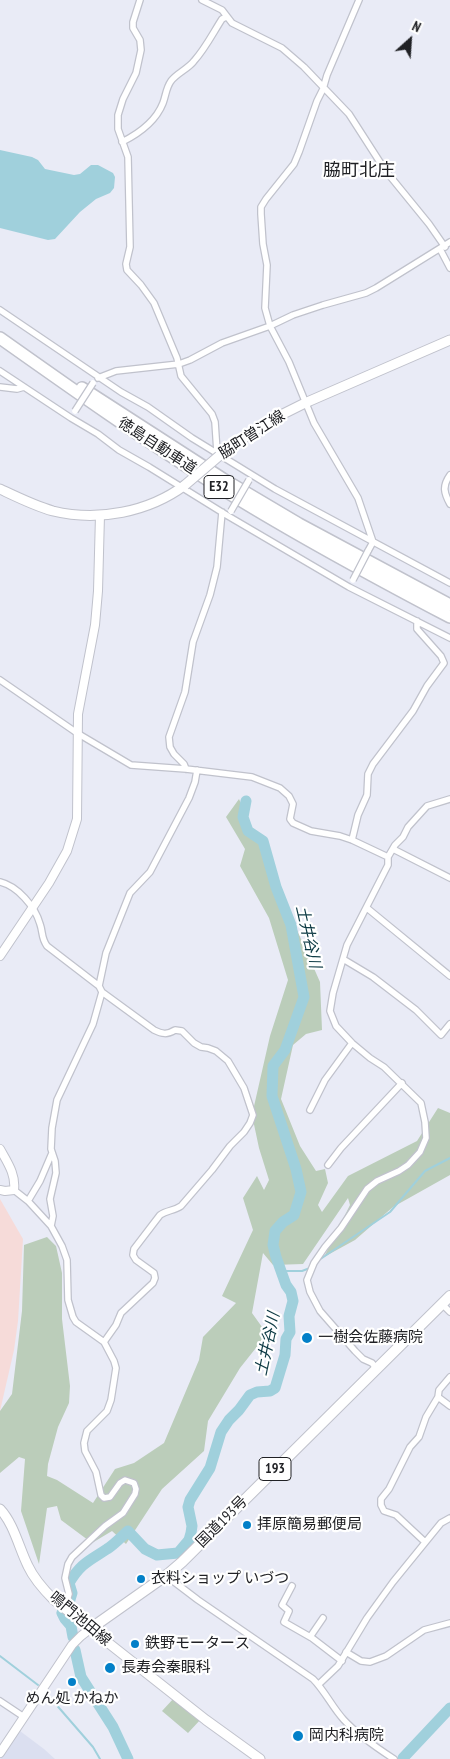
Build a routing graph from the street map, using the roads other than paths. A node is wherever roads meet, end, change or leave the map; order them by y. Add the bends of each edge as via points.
1 (140, 0) edge
2 (202, 0) edge
3 (359, 0) edge
4 (226, 17) junction
5 (323, 89) junction
6 (122, 142) junction
7 (445, 246) edge
8 (450, 268) edge
9 (0, 310) edge
10 (270, 326) junction
11 (0, 338) edge
12 (450, 340) edge
13 (179, 364) junction
14 (0, 372) edge
15 (98, 377) junction
16 (24, 386) junction
17 (0, 387) edge
18 (305, 403) junction
19 (71, 418) junction
20 (219, 455) junction
21 (450, 476) edge
22 (251, 478) junction
23 (183, 486) junction
24 (0, 490) edge
25 (450, 504) edge
26 (222, 512) junction
27 (229, 514) junction
28 (100, 515) junction
29 (373, 542) junction
30 (450, 583) edge
31 (349, 587) junction
32 (450, 605) edge
33 (450, 617) edge
34 (418, 621) junction
35 (450, 638) edge
36 (0, 680) edge
37 (77, 733) junction
38 (186, 768) junction
39 (197, 770) junction
40 (450, 800) edge
41 (352, 840) junction
42 (393, 849) junction
43 (388, 856) junction
44 (450, 878) edge
45 (0, 882) edge
46 (367, 908) junction
47 (33, 909) junction
48 (0, 956) edge
49 (343, 959) junction
50 (450, 976) edge
51 (100, 989) junction
52 (450, 1024) edge
53 (352, 1043) junction
54 (402, 1084) junction
55 (310, 1110) dead end
56 (0, 1149) edge
57 (52, 1153) junction
58 (328, 1165) dead end
59 (0, 1190) edge
60 (14, 1190) junction
61 (28, 1201) junction
62 (51, 1226) junction
63 (447, 1304) edge
64 (104, 1342) junction
65 (376, 1368) junction
66 (450, 1377) edge
67 (438, 1397) junction
68 (450, 1406) edge
69 (0, 1509) edge
70 (450, 1518) edge
71 (425, 1542) junction
72 (168, 1574) junction
73 (292, 1586) dead end
74 (65, 1608) junction
75 (323, 1618) dead end
76 (450, 1623) edge
77 (90, 1629) junction
78 (310, 1637) junction
79 (346, 1652) junction
80 (342, 1661) junction
81 (319, 1684) junction
82 (0, 1701) edge
83 (24, 1717) junction
84 (0, 1753) edge
85 (260, 1759) edge
86 (394, 1759) edge

1 - 6 street via 133,28 141,50 136,73 122,99 118,115
2 - 4 street via 222,10
3 - 5 street
4 - 5 street via 282,48
4 - 6 street via 196,60 172,79 160,108 146,128
5 - 7 street via 349,114 385,170
5 - 10 street via 294,164 261,208 267,265 265,308
6 - 13 street via 128,157 130,247 127,270 154,303
7 - 8 street
7 - 10 street via 371,291 293,315
9 - 15 street
10 - 13 street via 222,343
10 - 18 street
11 - 32 highway, 徳島自動車道 / E32 via 298,524
11 - 33 highway, 徳島自動車道 / E32 via 91,403 218,486 351,564
12 - 18 main road, 脇町曽江線
13 - 15 street via 116,371
13 - 20 street via 181,376 212,414
14 - 16 street
15 - 19 street, bridge
15 - 20 street
16 - 17 street
16 - 19 street
18 - 20 main road, 脇町曽江線 via 273,419
18 - 29 street via 358,498
19 - 23 street
20 - 22 street
20 - 23 main road, 脇町曽江線, bridge
21 - 25 street via 444,486
22 - 27 street, bridge
22 - 29 street
23 - 26 street
23 - 28 main road, 脇町曽江線 via 142,507
24 - 28 main road, 脇町曽江線 via 54,511
26 - 27 street
26 - 38 street via 217,567 193,642 185,692 169,737 170,747
27 - 31 street
28 - 37 street via 96,625 82,690
29 - 30 street
29 - 31 street, bridge
31 - 34 street
34 - 35 street
34 - 41 street via 417,629 444,663 373,764 368,774 368,795 358,815
36 - 37 street
37 - 38 street via 131,765
37 - 47 street via 77,819 67,851
38 - 39 street
39 - 41 street via 252,777 280,788 293,804 290,819 293,823 311,831
39 - 51 street via 189,798 150,872 130,893 106,953
40 - 42 street via 427,806
41 - 43 street
42 - 43 street
42 - 44 street
43 - 46 street via 388,865
45 - 47 street via 10,885
46 - 49 street
46 - 50 street
47 - 48 street
47 - 51 street via 47,946
49 - 52 street via 416,1010 441,1035
49 - 53 street via 330,1011 336,1026
51 - 57 street via 92,1024 57,1100
51 - 64 street via 154,1030 162,1034 182,1031 194,1043 216,1051 228,1061 244,1088 253,1115 244,1132 181,1206 160,1214 134,1249 136,1260 154,1273 155,1278 121,1313
53 - 54 street
53 - 55 street via 325,1080
54 - 58 street
54 - 65 street via 421,1103 424,1113 426,1138 420,1152 408,1165 367,1189 314,1263 307,1280 320,1311 355,1351
56 - 60 street via 14,1176
57 - 61 street
57 - 62 street via 56,1173 50,1199
59 - 60 street
60 - 61 street
61 - 62 street
62 - 64 street via 67,1260 68,1300 73,1316 76,1322
63 - 65 highway, 国道193号 / 193
64 - 74 street via 116,1368 111,1400 104,1416 87,1431 84,1443 104,1498 110,1497 125,1480 134,1483 136,1490 123,1513 72,1557 66,1578 69,1594
65 - 72 highway, 国道193号 / 193
66 - 67 street via 439,1390
67 - 68 street
67 - 71 street via 380,1505
69 - 74 main road, 鳴門池田線 via 39,1584
70 - 71 street via 441,1523
71 - 79 street via 357,1632
72 - 77 highway, 国道193号 / 193
72 - 81 street via 198,1600
73 - 78 street via 282,1605 289,1611 284,1622
74 - 77 main road, 鳴門池田線
75 - 78 street
76 - 79 street via 424,1630 386,1656 370,1662 361,1661
77 - 83 street via 72,1645
77 - 85 main road, 鳴門池田線
78 - 80 street
79 - 80 street
80 - 81 street
81 - 86 street via 344,1720
82 - 83 street
83 - 84 street

